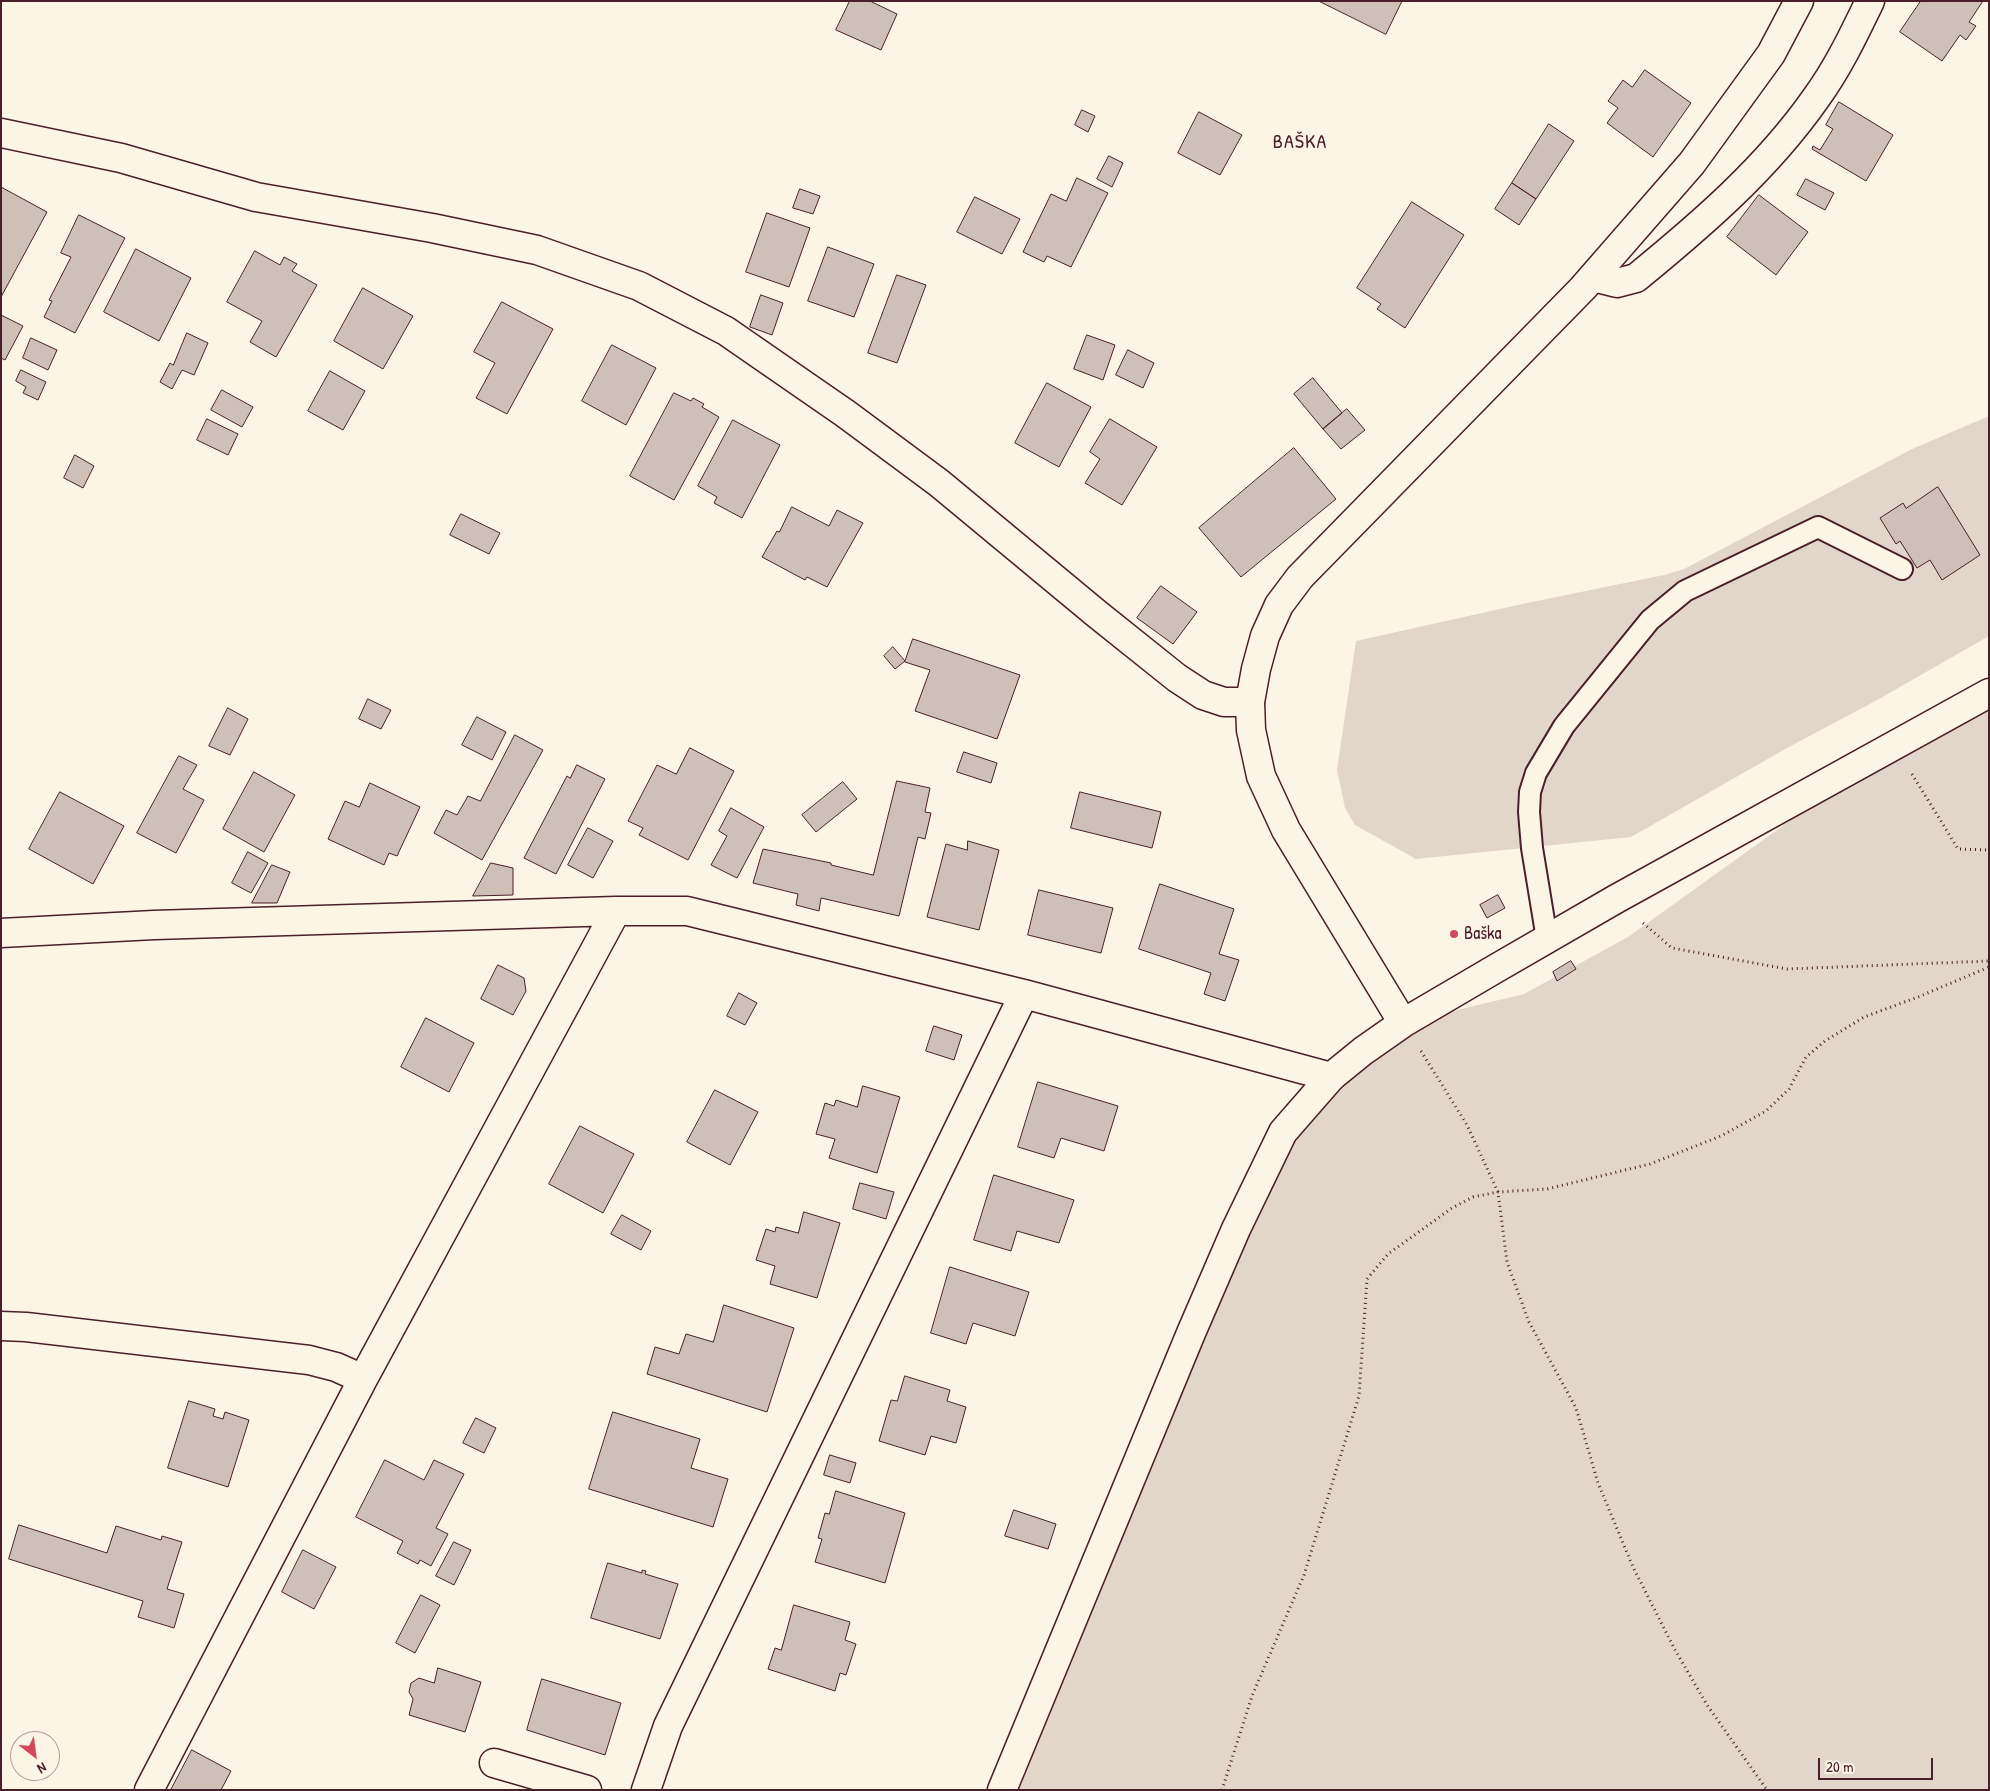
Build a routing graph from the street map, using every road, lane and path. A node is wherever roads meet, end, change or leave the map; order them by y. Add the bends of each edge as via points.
1 (1799, 1) edge
2 (1870, 1) edge
3 (1, 134) edge
4 (1593, 277) junction
5 (1902, 568) dead end
6 (1989, 694) edge
7 (1250, 702) junction
8 (1894, 746) junction
9 (1989, 850) edge
10 (1616, 899) junction
11 (616, 910) junction
12 (1, 933) edge
13 (1547, 939) junction
14 (1989, 961) edge
15 (1989, 967) edge
16 (1024, 994) junction
17 (1403, 1022) junction
18 (1331, 1077) junction
19 (1498, 1192) junction
20 (1, 1326) edge
21 (362, 1379) junction
22 (494, 1762) dead end
23 (149, 1790) edge
24 (587, 1790) edge
25 (646, 1790) edge
26 (1002, 1790) edge
27 (1222, 1790) edge
28 (1768, 1790) edge

1 - 4 street via 1771,54 1692,162
2 - 4 street via 1849,46 1817,97 1776,150 1725,201 1636,278 1617,283
3 - 7 street via 121,158 256,197 537,250 639,286 726,331 846,414 938,483 1177,678 1204,695 1224,702
4 - 7 street via 1300,578 1279,605 1264,636
5 - 13 lane via 1818,527 1684,590 1650,620 1564,726 1536,773 1530,792 1529,812
6 - 8 street
7 - 17 street via 1255,753 1269,798
8 - 9 path via 1958,849
8 - 10 street
10 - 13 street
10 - 14 path via 1672,948 1787,969
11 - 12 street
11 - 16 street via 687,911
11 - 21 street
13 - 17 street
15 - 19 path via 1864,1017 1825,1041 1806,1057 1789,1089 1766,1111 1721,1136 1650,1164 1547,1189
16 - 18 street
16 - 25 street via 668,1726
17 - 18 street
17 - 19 path via 1467,1125
18 - 26 street via 1283,1132 1236,1229
19 - 27 path via 1473,1197 1452,1208 1388,1254 1367,1279 1359,1396 1304,1575 1252,1696
19 - 28 path via 1507,1262 1530,1322 1576,1408 1598,1483 1633,1567 1707,1705
20 - 21 street via 163,1341 309,1360 336,1367
21 - 23 street
22 - 24 street

